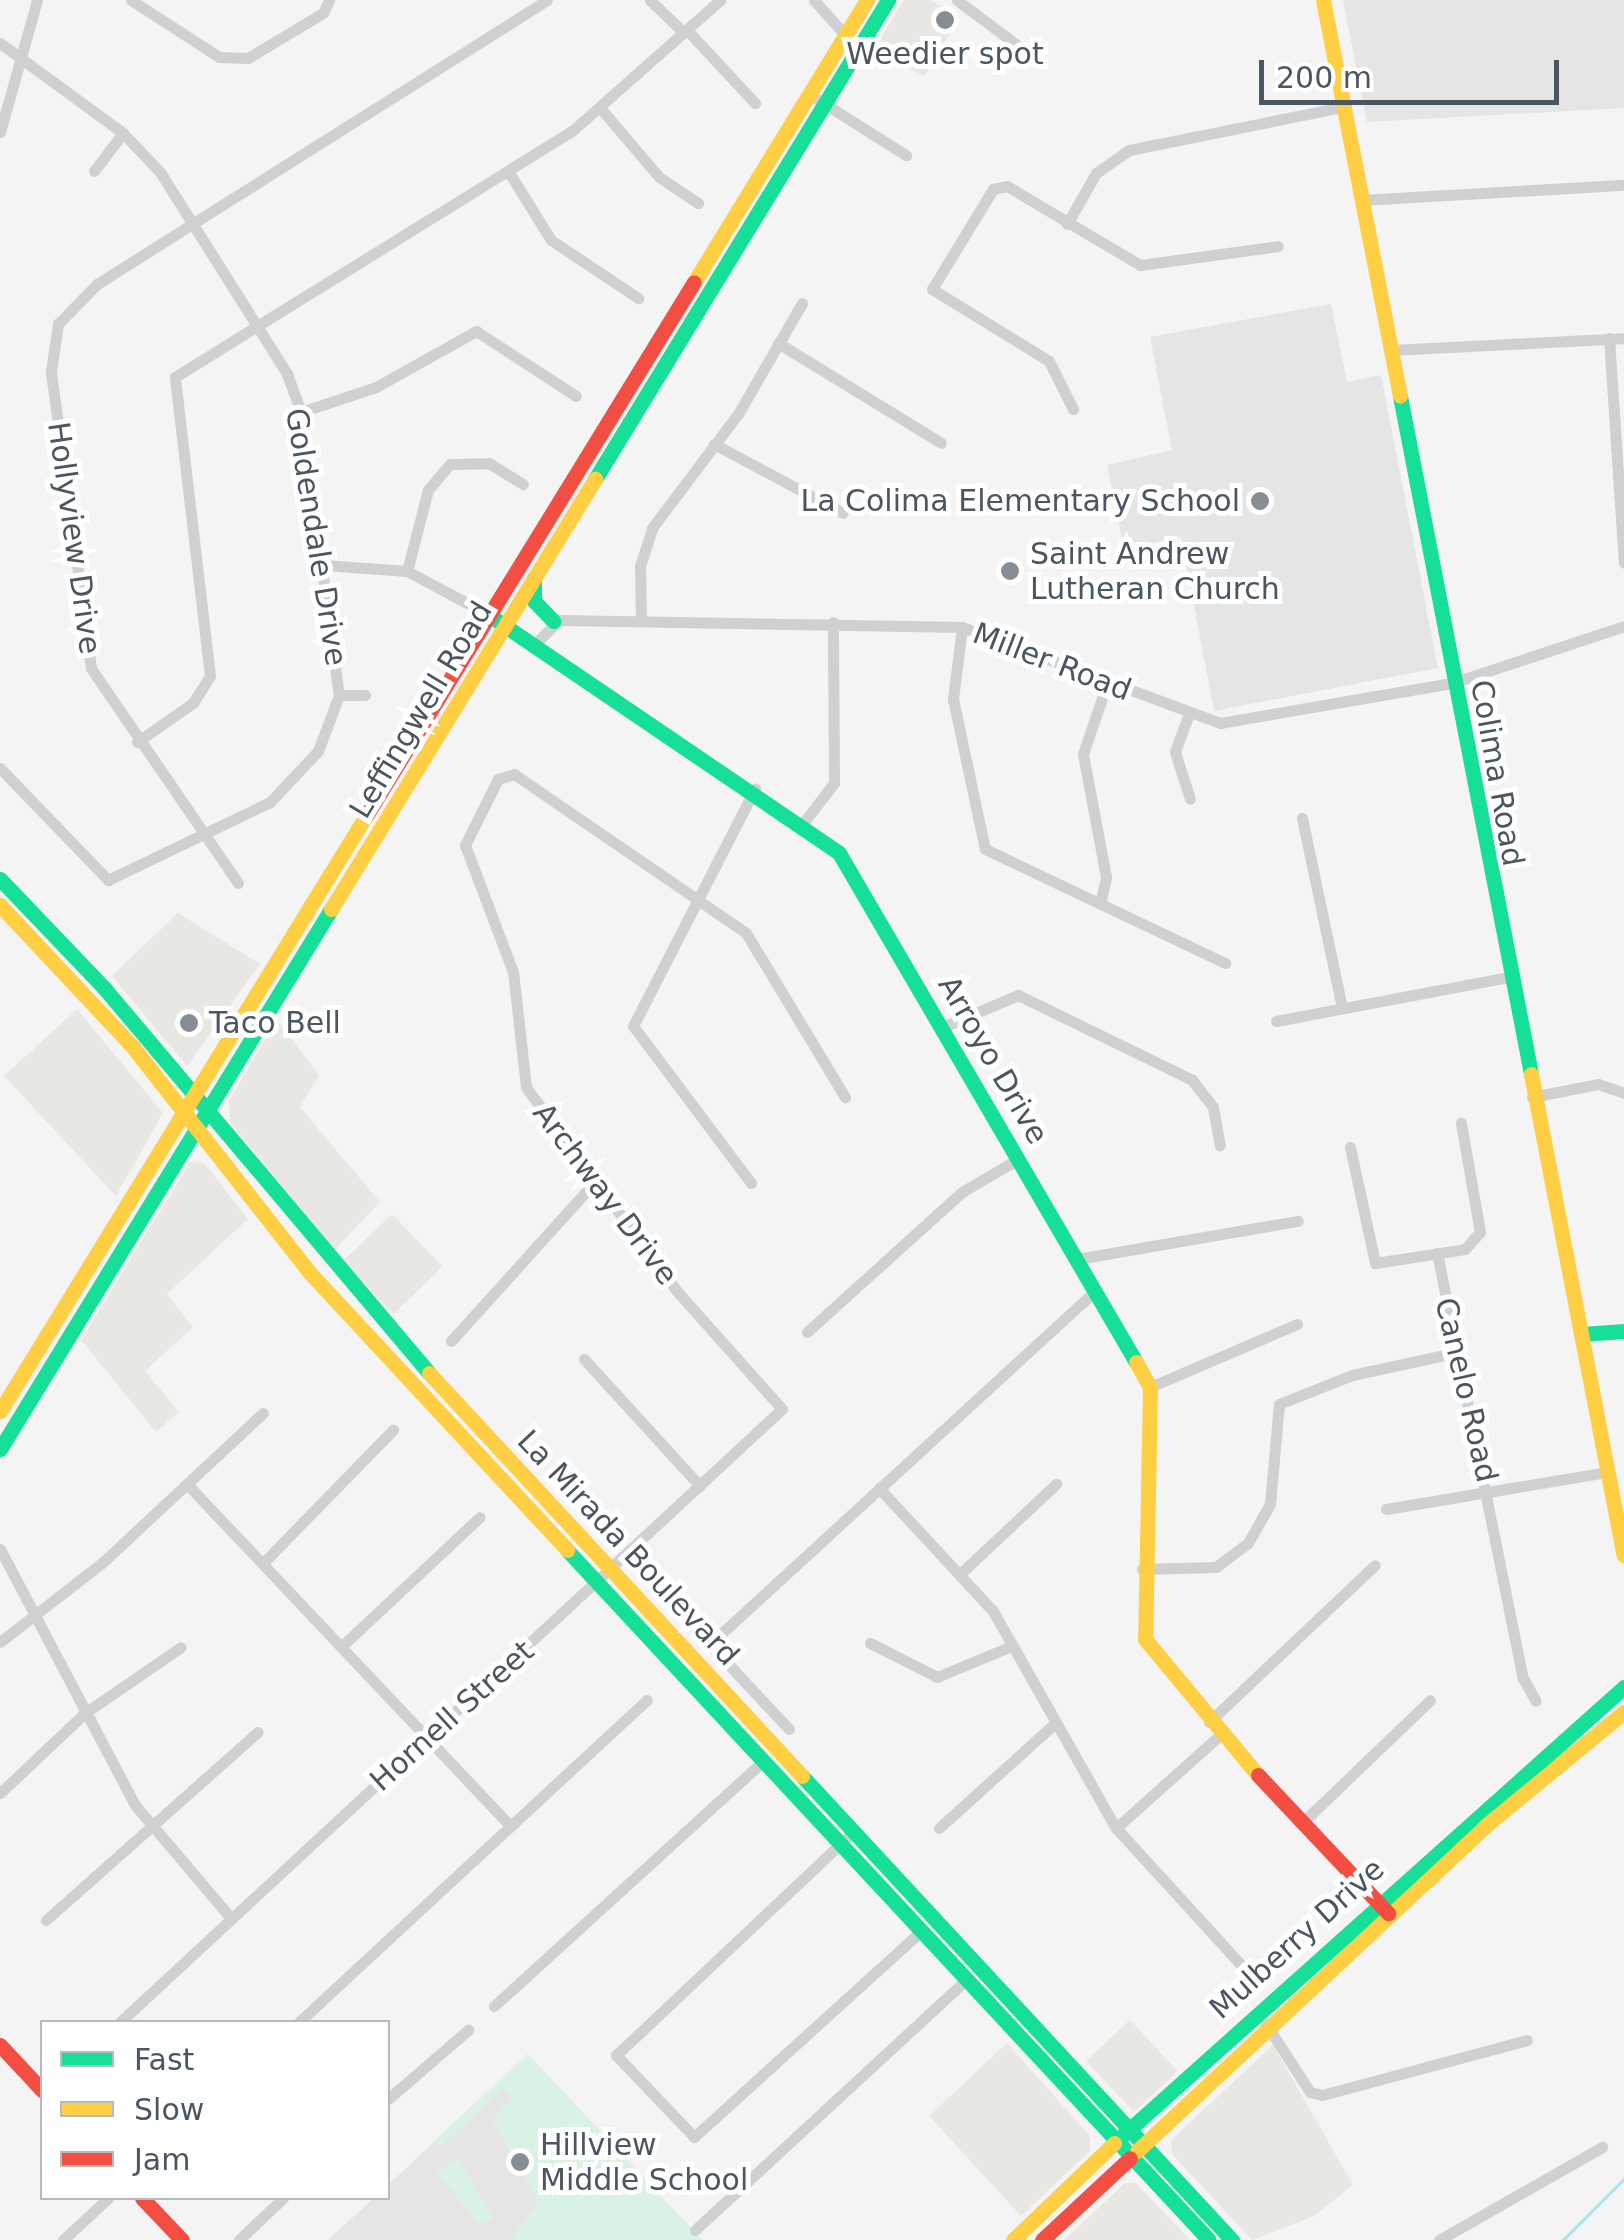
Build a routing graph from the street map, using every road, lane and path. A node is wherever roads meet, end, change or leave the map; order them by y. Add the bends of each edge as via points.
1 (37, 0) edge
2 (131, 0) edge
3 (329, 0) edge
4 (547, 0) edge
5 (650, 0) edge
6 (720, 0) edge
7 (814, 0) edge
8 (867, 0) edge
9 (888, 0) edge
10 (956, 0) edge
11 (1323, 0) edge
12 (686, 32) junction
13 (846, 35) junction
14 (0, 43) edge
15 (19, 57) junction
16 (1037, 60) dead end
17 (809, 94) junction
18 (755, 103) dead end
19 (824, 104) junction
20 (1343, 107) junction
21 (602, 110) junction
22 (0, 132) edge
23 (124, 133) junction
24 (906, 156) dead end
25 (94, 171) dead end
26 (508, 171) junction
27 (1624, 185) edge
28 (1360, 200) junction
29 (698, 203) dead end
30 (199, 220) junction
31 (1067, 224) junction
32 (1278, 246) dead end
33 (638, 298) dead end
34 (802, 303) dead end
35 (259, 322) junction
36 (1610, 338) junction
37 (1624, 338) edge
38 (778, 343) junction
39 (1390, 350) junction
40 (576, 396) dead end
41 (1073, 409) dead end
42 (301, 412) junction
43 (941, 443) dead end
44 (714, 444) junction
45 (1621, 480) edge
46 (524, 484) dead end
47 (843, 513) dead end
48 (1624, 562) edge
49 (324, 564) junction
50 (408, 572) junction
51 (534, 578) junction
52 (489, 616) junction
53 (641, 620) junction
54 (553, 621) junction
55 (833, 622) junction
56 (505, 625) junction
57 (962, 626) junction
58 (1624, 626) edge
59 (536, 643) junction
60 (1107, 683) junction
61 (1452, 683) junction
62 (340, 695) junction
63 (364, 695) dead end
64 (1188, 716) junction
65 (137, 742) junction
66 (0, 768) edge
67 (755, 789) junction
68 (1190, 799) dead end
69 (1302, 818) dead end
70 (804, 822) junction
71 (198, 836) junction
72 (0, 879) edge
73 (238, 883) dead end
74 (702, 897) junction
75 (1100, 904) junction
76 (0, 905) edge
77 (1225, 963) dead end
78 (1508, 978) junction
79 (1342, 1007) junction
80 (1276, 1021) dead end
81 (943, 1027) junction
82 (1624, 1092) edge
83 (845, 1096) dead end
84 (193, 1097) junction
85 (1531, 1097) junction
86 (206, 1113) junction
87 (183, 1114) junction
88 (1461, 1123) dead end
89 (196, 1129) junction
90 (1220, 1145) dead end
91 (1350, 1146) dead end
92 (1018, 1159) junction
93 (594, 1183) junction
94 (751, 1183) dead end
95 (1298, 1221) dead end
96 (1436, 1254) junction
97 (1077, 1259) junction
98 (1094, 1291) junction
99 (1298, 1324) dead end
100 (807, 1332) dead end
101 (1624, 1332) edge
102 (1582, 1334) junction
103 (451, 1340) dead end
104 (1455, 1353) junction
105 (584, 1359) dead end
106 (1150, 1387) junction
107 (782, 1409) joint
108 (0, 1411) edge
109 (263, 1413) dead end
110 (393, 1430) dead end
111 (0, 1449) edge
112 (1608, 1472) junction
113 (188, 1484) junction
114 (1056, 1484) dead end
115 (700, 1486) junction
116 (879, 1488) junction
117 (1489, 1495) junction
118 (1386, 1509) dead end
119 (480, 1517) dead end
120 (0, 1549) edge
121 (1624, 1555) edge
122 (628, 1556) junction
123 (264, 1562) junction
124 (1375, 1565) dead end
125 (1142, 1569) junction
126 (612, 1571) junction
127 (960, 1574) junction
128 (597, 1584) junction
129 (34, 1614) junction
130 (0, 1642) edge
131 (710, 1644) junction
132 (870, 1644) dead end
133 (343, 1645) junction
134 (1009, 1647) junction
135 (180, 1648) dead end
136 (1624, 1687) edge
137 (647, 1700) dead end
138 (1430, 1700) dead end
139 (1536, 1701) dead end
140 (1624, 1712) edge
141 (86, 1713) junction
142 (1052, 1726) junction
143 (789, 1729) dead end
144 (1215, 1729) junction
145 (258, 1732) dead end
146 (428, 1738) junction
147 (762, 1762) junction
148 (0, 1794) edge
149 (1303, 1822) junction
150 (510, 1826) junction
151 (148, 1827) junction
152 (939, 1828) dead end
153 (1116, 1828) junction
154 (854, 1831) junction
155 (840, 1844) junction
156 (1377, 1902) junction
157 (1391, 1916) junction
158 (231, 1918) junction
159 (46, 1920) dead end
160 (921, 1931) junction
161 (1242, 1967) dead end
162 (966, 1980) junction
163 (494, 2006) dead end
164 (1258, 2011) junction
165 (122, 2020) edge
166 (301, 2020) edge
167 (1269, 2028) junction
168 (468, 2030) dead end
169 (1528, 2040) dead end
170 (0, 2045) edge
171 (40, 2088) edge
172 (390, 2097) edge
173 (1130, 2128) junction
174 (1114, 2144) junction
175 (1144, 2145) junction
176 (1602, 2147) dead end
177 (1130, 2158) junction
178 (106, 2200) edge
179 (144, 2200) edge
180 (281, 2200) edge
181 (695, 2230) dead end
182 (63, 2240) edge
183 (182, 2240) edge
184 (239, 2240) edge
185 (1013, 2240) edge
186 (1042, 2240) edge
187 (1209, 2240) edge
188 (1232, 2240) edge
189 (1439, 2240) edge

1 - 15 street
2 - 3 street via 219,57 248,58
4 - 30 street, Hollyview Drive
5 - 12 street
6 - 12 street
7 - 13 street
8 - 13 main road, Leffingwell Road
9 - 19 main road, Leffingwell Road
10 - 16 street
11 - 20 main road, Colima Road
12 - 18 street
12 - 21 street
13 - 17 main road, Leffingwell Road
14 - 15 street, Goldendale Drive
15 - 22 street
15 - 23 street, Goldendale Drive
17 - 19 street
17 - 52 main road, Leffingwell Road
19 - 24 street
19 - 51 main road, Leffingwell Road
20 - 28 main road, Colima Road
20 - 31 street via 1129,150 1096,173
21 - 26 street
21 - 29 street via 659,176
23 - 25 street
23 - 30 street, Goldendale Drive
26 - 33 street via 552,240
26 - 35 street
27 - 28 street
28 - 39 main road, Colima Road
30 - 35 street, Goldendale Drive
30 - 65 street, Hollyview Drive via 96,284 58,324 51,347 91,668
31 - 32 street via 1140,265
31 - 41 street via 1007,186 993,189 932,289 1049,360
34 - 38 street
35 - 42 street, Goldendale Drive
35 - 65 street via 175,378 210,676 193,703
36 - 37 street
36 - 39 street
36 - 45 street
38 - 43 street
38 - 44 street
39 - 61 main road, Colima Road
40 - 42 street via 476,332 376,387
42 - 49 street, Goldendale Drive
44 - 47 street
44 - 53 street via 652,528 640,566
45 - 48 street
46 - 50 street via 489,463 450,464 428,490
49 - 50 street, Arroyo Drive
49 - 62 street, Goldendale Drive
50 - 52 street, Arroyo Drive
51 - 54 main road via 534,601
51 - 56 main road, Leffingwell Road
52 - 56 main road, Arroyo Drive
52 - 84 main road, Leffingwell Road
53 - 54 street, Miller Road
53 - 55 street, Miller Road
54 - 59 street
55 - 57 street, Miller Road
55 - 70 street via 837,768
56 - 59 main road, Arroyo Drive
56 - 86 main road, Leffingwell Road
57 - 60 street, Miller Road
57 - 75 street via 953,699 985,849
58 - 61 street, Miller Road
59 - 67 main road, Arroyo Drive
60 - 64 street, Miller Road
60 - 75 street via 1083,754 1106,877
61 - 64 street, Miller Road via 1220,724
61 - 78 main road, Colima Road
62 - 63 street, Goldendale Drive
62 - 71 street, Goldendale Drive via 318,751 270,802
64 - 68 street via 1175,752
65 - 71 street, Hollyview Drive
66 - 71 street, Goldendale Drive via 108,880
67 - 70 main road, Arroyo Drive
67 - 74 street
69 - 79 street
70 - 81 main road, Arroyo Drive via 839,853
71 - 73 street, Hollyview Drive
72 - 84 main road, La Mirada Boulevard
74 - 83 street via 746,934
74 - 93 street, Archway Drive via 514,774 498,779 465,845 473,883 513,972 526,1087
74 - 94 street via 633,1026
75 - 77 street
76 - 87 main road, La Mirada Boulevard
78 - 79 street
78 - 85 main road, Colima Road
79 - 80 street
81 - 90 street via 1018,995 1192,1080 1212,1107
81 - 92 main road, Arroyo Drive
82 - 85 street via 1598,1084
84 - 86 main road, La Mirada Boulevard
84 - 87 main road, Leffingwell Road
85 - 102 main road, Colima Road
86 - 89 main road, Leffingwell Road
86 - 126 main road, La Mirada Boulevard via 330,1266
87 - 89 main road, La Mirada Boulevard
87 - 108 main road, Leffingwell Road
88 - 96 street via 1480,1232 1477,1244
89 - 111 main road, Leffingwell Road
89 - 128 main road, La Mirada Boulevard via 310,1272
91 - 96 street via 1376,1263
92 - 97 main road, Arroyo Drive
92 - 100 street via 962,1192
93 - 103 street
93 - 107 street, Archway Drive
95 - 97 street
96 - 104 street, Canelo Road
97 - 98 main road, Arroyo Drive
98 - 106 main road, Arroyo Drive
98 - 116 street
99 - 106 street
101 - 102 main road
102 - 112 main road, Colima Road
104 - 117 street, Canelo Road
104 - 125 street via 1352,1374 1279,1404 1270,1504 1248,1543 1216,1567
105 - 115 street
106 - 125 main road
107 - 115 street, Hornell Street
109 - 113 street
110 - 123 street
112 - 117 street
112 - 121 main road, Colima Road
113 - 123 street
113 - 129 street
114 - 127 street
115 - 122 street, Hornell Street
116 - 127 street
116 - 131 street
117 - 118 street
117 - 139 street, Canelo Road via 1523,1678
119 - 133 street
120 - 129 street
122 - 126 street, Hornell Street
122 - 131 street, La Mirada Boulevard
123 - 133 street
124 - 144 street
125 - 144 main road via 1145,1639
126 - 128 street, Hornell Street
126 - 154 main road, La Mirada Boulevard
127 - 134 street
128 - 146 street, Hornell Street
128 - 147 main road, La Mirada Boulevard
129 - 130 street
129 - 141 street
131 - 143 street, La Mirada Boulevard
132 - 134 street via 937,1677
133 - 146 street
134 - 142 street
135 - 141 street
136 - 156 main road, Mulberry Drive
137 - 150 street
138 - 149 street
140 - 157 main road, Mulberry Drive
141 - 148 street
141 - 151 street
142 - 152 street
142 - 153 street
144 - 149 main road
144 - 153 street
145 - 151 street
146 - 150 street
146 - 158 street, Hornell Street
147 - 155 main road, La Mirada Boulevard
147 - 163 street
149 - 156 main road
150 - 166 street
151 - 158 street
151 - 159 street
153 - 161 street
154 - 155 street
154 - 173 main road, La Mirada Boulevard
155 - 160 main road, La Mirada Boulevard
155 - 160 street via 616,2055 694,2137
156 - 157 main road
156 - 164 main road, Mulberry Drive
157 - 167 main road, Mulberry Drive
158 - 165 street, Hornell Street
160 - 162 main road, La Mirada Boulevard
162 - 174 main road, La Mirada Boulevard
162 - 181 street
164 - 167 street
164 - 173 main road, Mulberry Drive
167 - 169 street via 1310,2092 1322,2095
167 - 175 main road, Mulberry Drive
168 - 172 street
170 - 171 main road
173 - 174 main road, Mulberry Drive
173 - 175 main road, La Mirada Boulevard
174 - 177 main road, La Mirada Boulevard
174 - 185 main road, Mulberry Drive
175 - 177 main road, Mulberry Drive
175 - 188 main road, La Mirada Boulevard
176 - 189 street
177 - 186 main road, Mulberry Drive
177 - 187 main road, La Mirada Boulevard
178 - 182 street
179 - 183 main road
180 - 184 street

